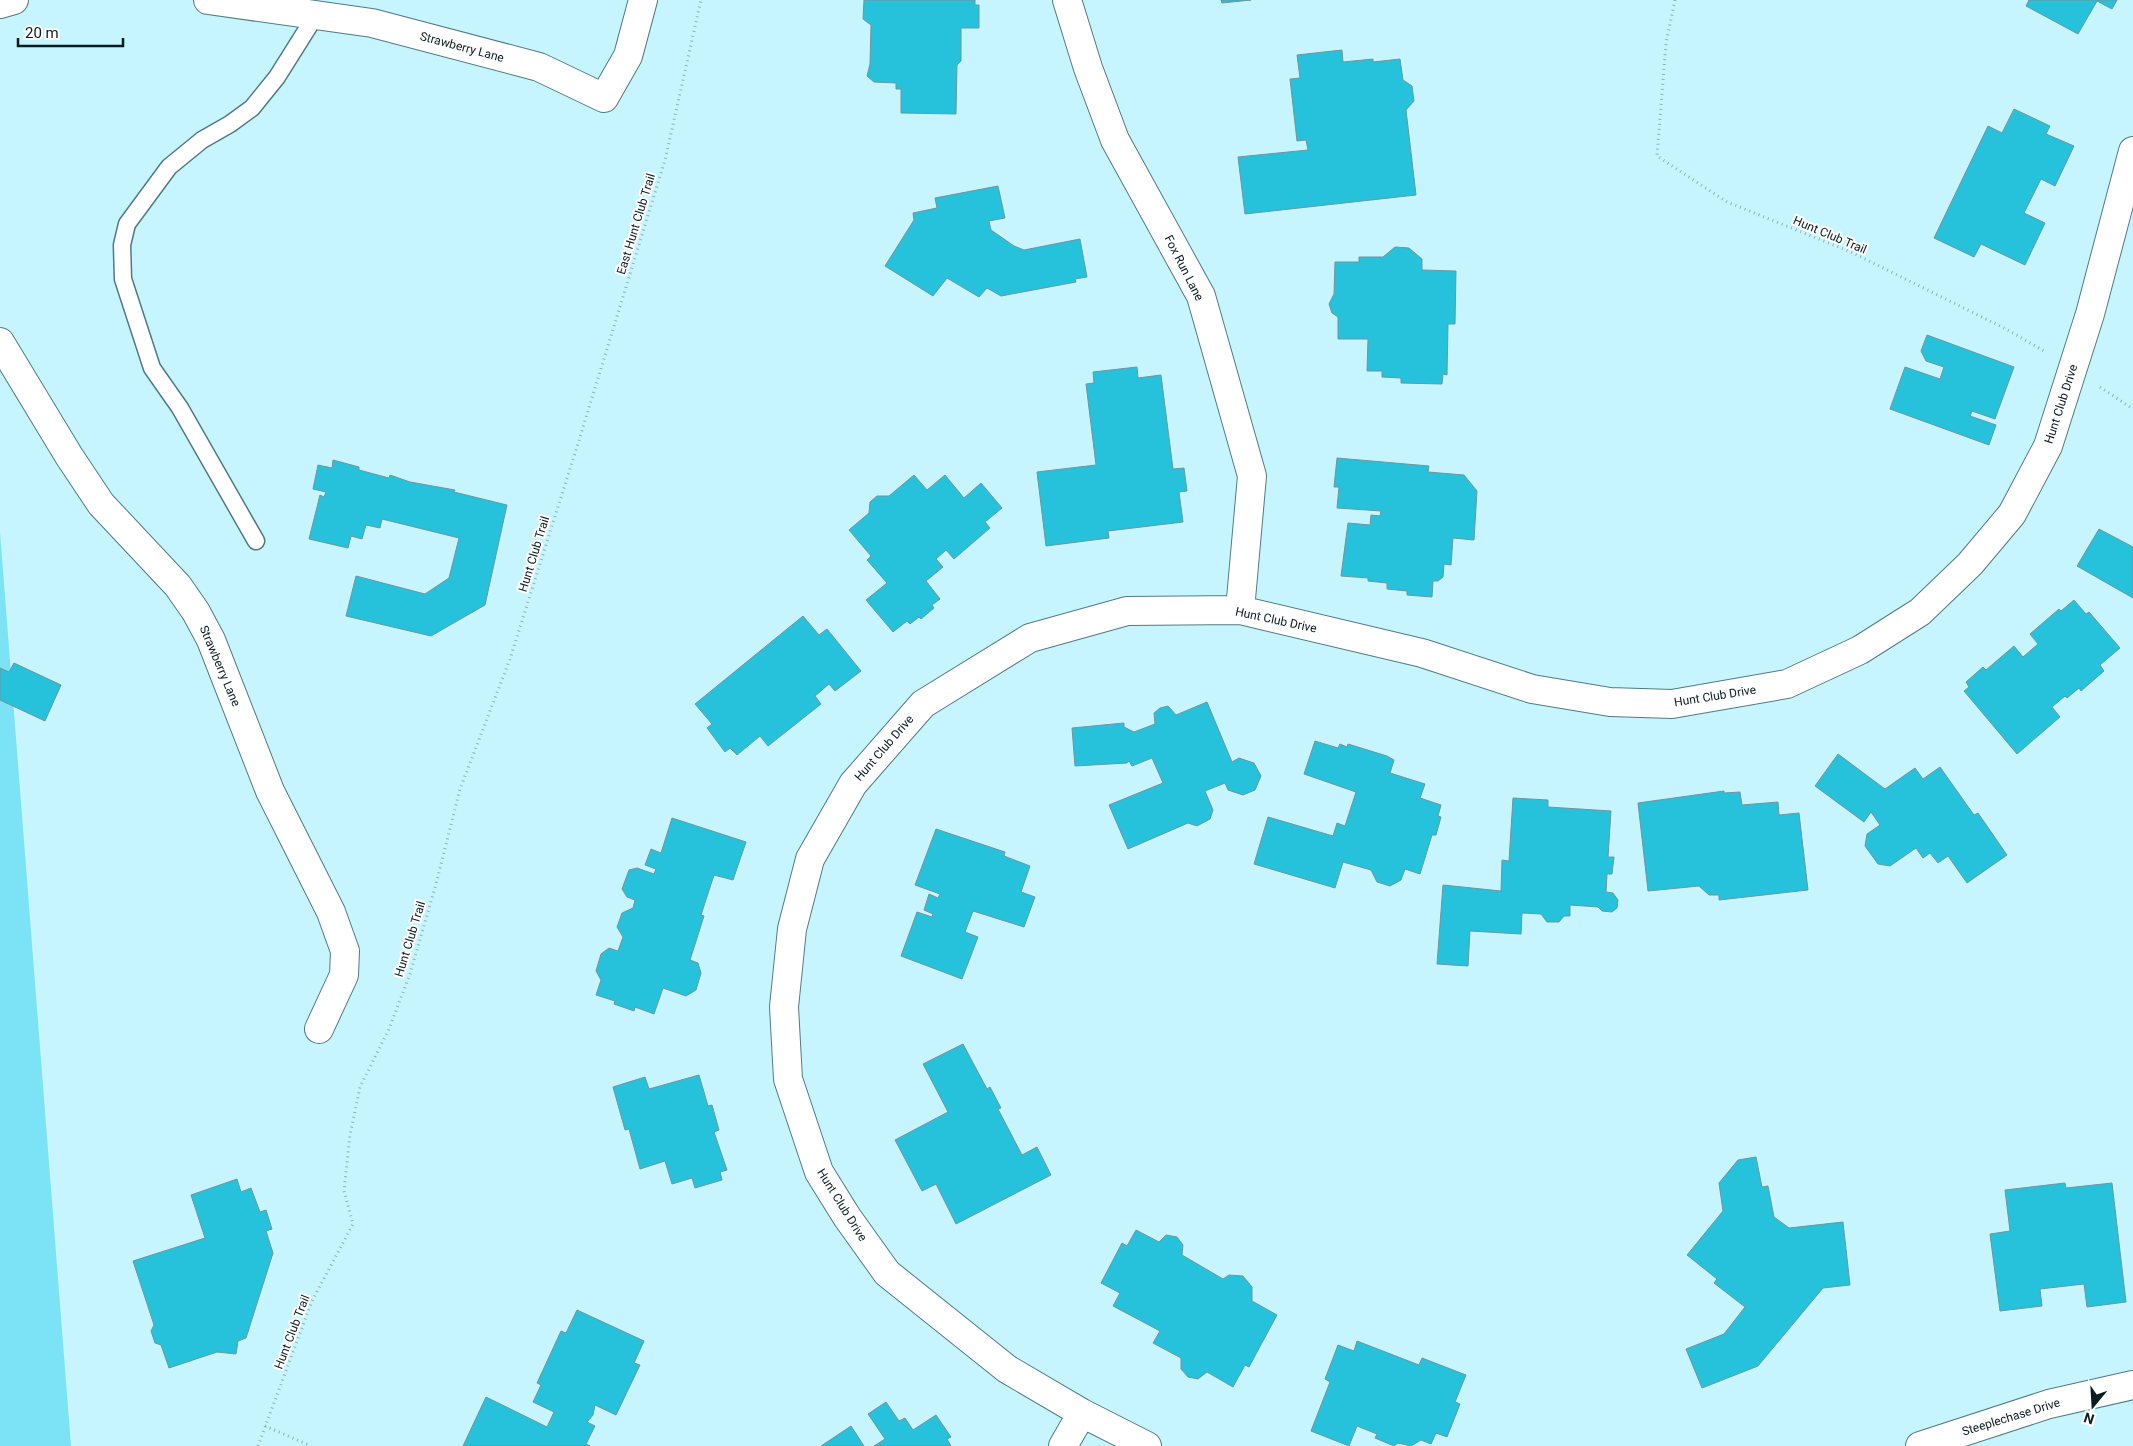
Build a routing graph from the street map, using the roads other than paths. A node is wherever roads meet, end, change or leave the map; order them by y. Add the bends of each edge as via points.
1 (14, 0) edge
2 (208, 0) edge
3 (643, 0) edge
4 (1067, 0) edge
5 (0, 4) edge
6 (316, 15) junction
7 (2133, 151) edge
8 (0, 342) edge
9 (256, 541) dead end
10 (1240, 610) junction
11 (319, 1029) dead end
12 (2133, 1385) edge
13 (1082, 1413) junction
14 (1063, 1446) edge
15 (1147, 1446) edge
16 (1920, 1446) edge

1 - 5 street
2 - 6 street, Strawberry Lane
3 - 6 street, Strawberry Lane via 628,56 604,98 539,67 372,23
4 - 10 street, Fox Run Lane via 1115,140 1201,296 1252,476
6 - 9 lane via 277,77 252,108 202,140 169,167 127,224 122,245 123,279 152,368 180,408
7 - 10 street, Hunt Club Drive via 2090,314 2048,446 2012,514 1970,564 1920,612 1860,650 1787,684 1672,704 1610,702 1532,689 1422,653
8 - 11 street, Strawberry Lane via 101,504 178,586 211,640 270,791 331,912 345,951 344,975
10 - 13 street, Hunt Club Drive via 1127,611 1030,638 923,704 853,784 810,859 792,929 784,1007 788,1079 819,1172 887,1273 1007,1369
12 - 16 street, Steeplechase Drive via 2049,1404
13 - 14 street
13 - 15 street

